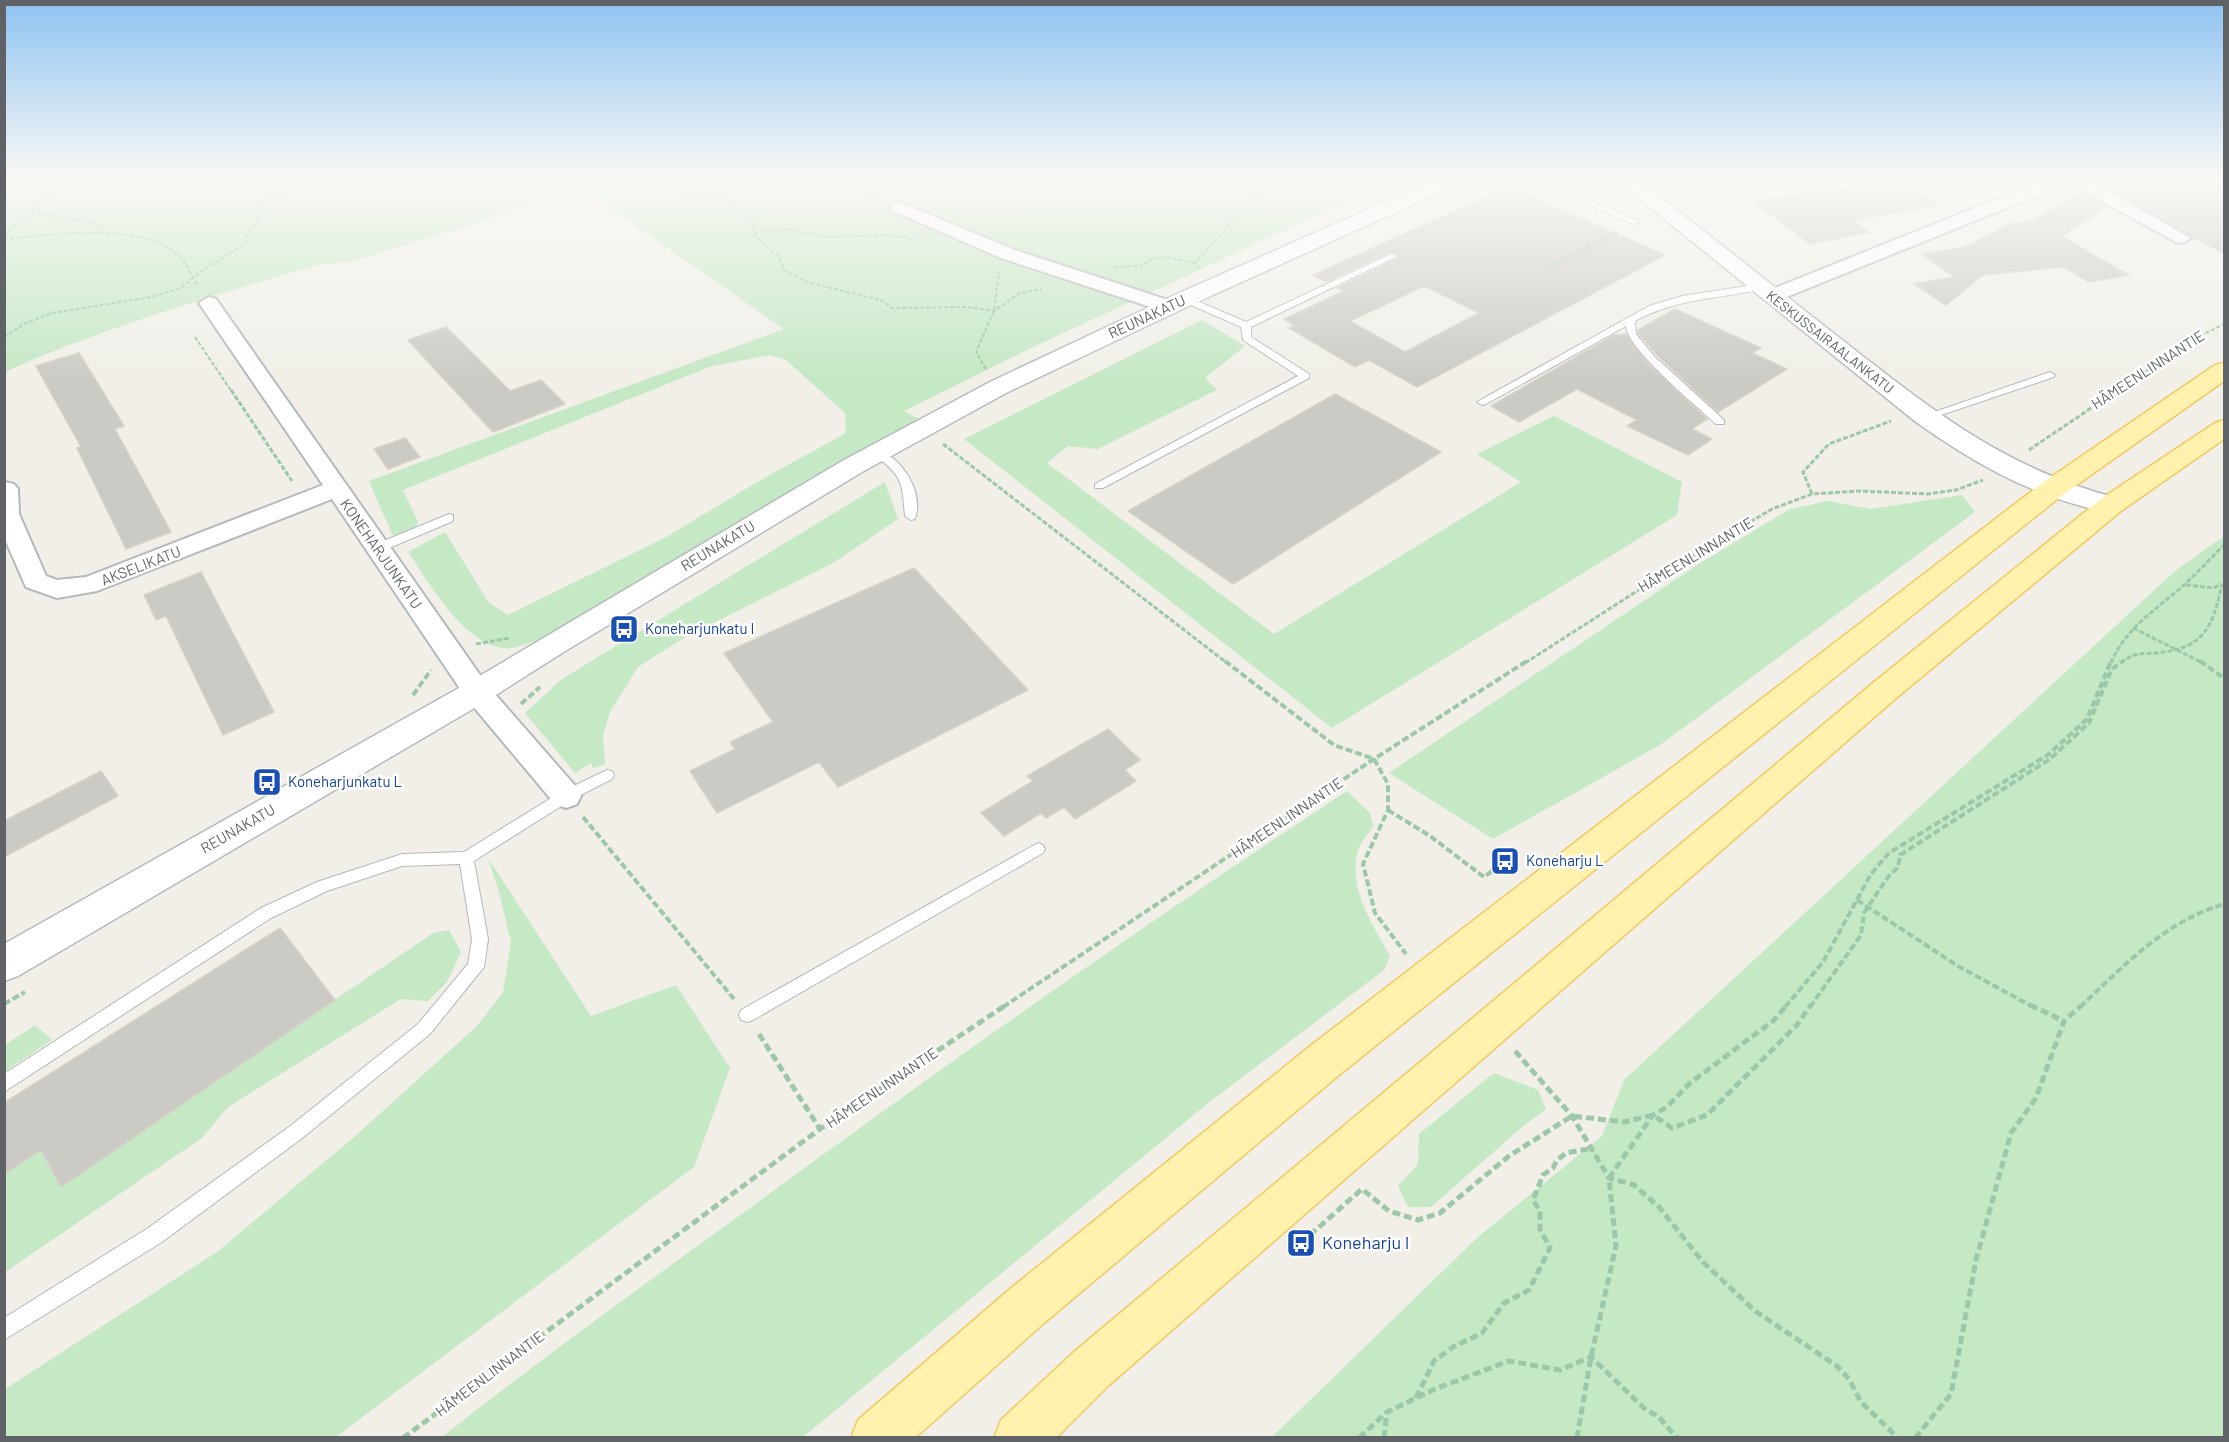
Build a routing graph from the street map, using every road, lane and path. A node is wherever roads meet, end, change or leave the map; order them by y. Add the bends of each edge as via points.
1 (160, 244) edge
2 (244, 244) edge
3 (766, 244) edge
4 (985, 244) edge
5 (1211, 244) edge
6 (1318, 244) edge
7 (1594, 244) edge
8 (1707, 244) edge
9 (1890, 244) edge
10 (1008, 254) junction
11 (1394, 256) dead end
12 (1195, 262) junction
13 (1545, 270) dead end
14 (193, 279) junction
15 (1088, 279) junction
16 (1040, 289) dead end
17 (1766, 291) junction
18 (1188, 298) junction
19 (209, 303) joint
20 (994, 311) junction
21 (1630, 321) junction
22 (2224, 324) edge
23 (1246, 326) junction
24 (4, 337) edge
25 (2224, 370) edge
26 (2050, 375) dead end
27 (999, 387) junction
28 (1482, 402) dead end
29 (1912, 417) junction
30 (1720, 422) dead end
31 (2224, 428) edge
32 (953, 438) dead end
33 (942, 444) junction
34 (889, 460) junction
35 (2014, 461) junction
36 (2061, 482) junction
37 (1099, 486) dead end
38 (6, 489) dead end
39 (335, 489) junction
40 (1812, 494) junction
41 (2110, 505) junction
42 (911, 516) dead end
43 (449, 518) dead end
44 (2224, 545) edge
45 (378, 548) junction
46 (2185, 584) junction
47 (2223, 584) edge
48 (2133, 627) junction
49 (2175, 648) junction
50 (2224, 678) edge
51 (545, 683) dead end
52 (477, 692) junction
53 (498, 717) junction
54 (1374, 759) junction
55 (607, 775) dead end
56 (566, 796) junction
57 (1388, 810) junction
58 (1038, 849) dead end
59 (466, 858) junction
60 (1505, 861) dead end
61 (1857, 900) junction
62 (2224, 904) edge
63 (1867, 907) junction
64 (1407, 955) dead end
65 (4, 964) edge
66 (747, 1015) junction
67 (2064, 1021) junction
68 (1514, 1051) dead end
69 (4, 1084) edge
70 (1653, 1115) junction
71 (1572, 1116) junction
72 (820, 1129) junction
73 (1594, 1148) junction
74 (1609, 1178) junction
75 (1301, 1243) dead end
76 (4, 1330) edge
77 (1591, 1357) junction
78 (1416, 1398) junction
79 (1387, 1412) junction
80 (404, 1437) edge
81 (876, 1437) edge
82 (1019, 1437) edge
83 (1359, 1437) edge
84 (1384, 1437) edge
85 (1577, 1437) edge
86 (1677, 1437) edge
87 (1898, 1437) edge
88 (1915, 1437) edge

1 - 14 path via 177,253
2 - 14 path
3 - 20 path via 778,256 785,271 810,283 865,294 892,308 967,307
4 - 10 street
5 - 12 path
6 - 18 street, REUNAKATU
7 - 13 path
8 - 17 street, KESKUSSAIRAALANKATU
9 - 17 street
10 - 15 street
10 - 20 path via 998,273
11 - 23 lane
12 - 15 path via 1159,258 1140,266 1121,265
12 - 18 path
14 - 19 path
14 - 24 path via 181,288 151,297 45,315
15 - 18 street
16 - 20 path via 1020,293
17 - 21 lane via 1682,299 1652,308
17 - 29 street, KESKUSSAIRAALANKATU
18 - 23 lane
18 - 27 street, REUNAKATU
19 - 39 street, KONEHARJUNKATU
20 - 27 path via 976,352
21 - 28 lane
21 - 30 lane via 1631,333 1651,358
22 - 35 path, HÄMEENLINNANTIE via 2172,353
23 - 37 lane via 1246,338 1305,376
25 - 36 main road
26 - 29 lane
27 - 34 street, REUNAKATU
29 - 35 street, KESKUSSAIRAALANKATU via 1969,448
29 - 40 path via 1829,444 1803,472
31 - 41 main road
32 - 33 path
33 - 34 path
33 - 54 path via 1334,745
34 - 42 lane via 907,477
34 - 52 street, REUNAKATU via 561,639
35 - 36 street, KESKUSSAIRAALANKATU
35 - 40 path, HÄMEENLINNANTIE via 1978,483 1928,494
36 - 41 street, KESKUSSAIRAALANKATU
36 - 81 main road via 1324,1061 1027,1306
38 - 39 street, AKSELIKATU via 7,514 35,581 52,589 68,589 95,584
39 - 45 street, KONEHARJUNKATU
40 - 54 path, HÄMEENLINNANTIE via 1772,509 1684,561
41 - 82 main road via 1839,730 1092,1368
43 - 45 lane
44 - 46 path
45 - 52 street, KONEHARJUNKATU
46 - 47 path via 2213,588
46 - 48 path
47 - 49 path via 2212,628 2184,647
48 - 49 path
48 - 61 path via 2117,648 2086,719 2049,754 1889,853 1871,874
49 - 50 path
49 - 63 path via 2136,653 2112,669 2083,729 2050,759 1900,855 1898,867
51 - 53 path
52 - 53 street, KONEHARJUNKATU
52 - 65 street, REUNAKATU
53 - 56 street, KONEHARJUNKATU
54 - 57 path via 1388,784
54 - 72 path, HÄMEENLINNANTIE
55 - 56 lane
56 - 59 lane
56 - 66 path
57 - 60 path via 1484,877
57 - 64 path via 1363,864 1375,913
58 - 66 lane
59 - 69 lane via 402,860 322,886 266,912
59 - 76 lane via 480,939 476,967 424,1029 295,1133 155,1234
61 - 63 path
61 - 70 path via 1823,962 1773,1021
62 - 67 path via 2197,912 2160,934
63 - 67 path via 1990,986
63 - 70 path via 1861,935 1797,1025 1707,1115 1672,1128
66 - 72 path
67 - 88 path via 2036,1098 2011,1133 1976,1260 1951,1394
68 - 71 path
70 - 71 path via 1624,1122
70 - 74 path
71 - 73 path
71 - 75 path via 1509,1156 1440,1213 1418,1220 1389,1210 1362,1190
72 - 80 path, HÄMEENLINNANTIE
73 - 74 path
73 - 78 path via 1566,1154 1543,1175 1533,1200 1540,1211 1540,1229 1550,1248 1529,1290 1504,1303 1482,1333 1434,1360
74 - 77 path via 1616,1246
74 - 87 path via 1634,1185 1659,1207 1703,1262 1755,1311 1837,1366 1861,1402
77 - 78 path via 1560,1370 1509,1361
77 - 85 path
77 - 86 path
78 - 79 path
79 - 83 path
79 - 84 path

